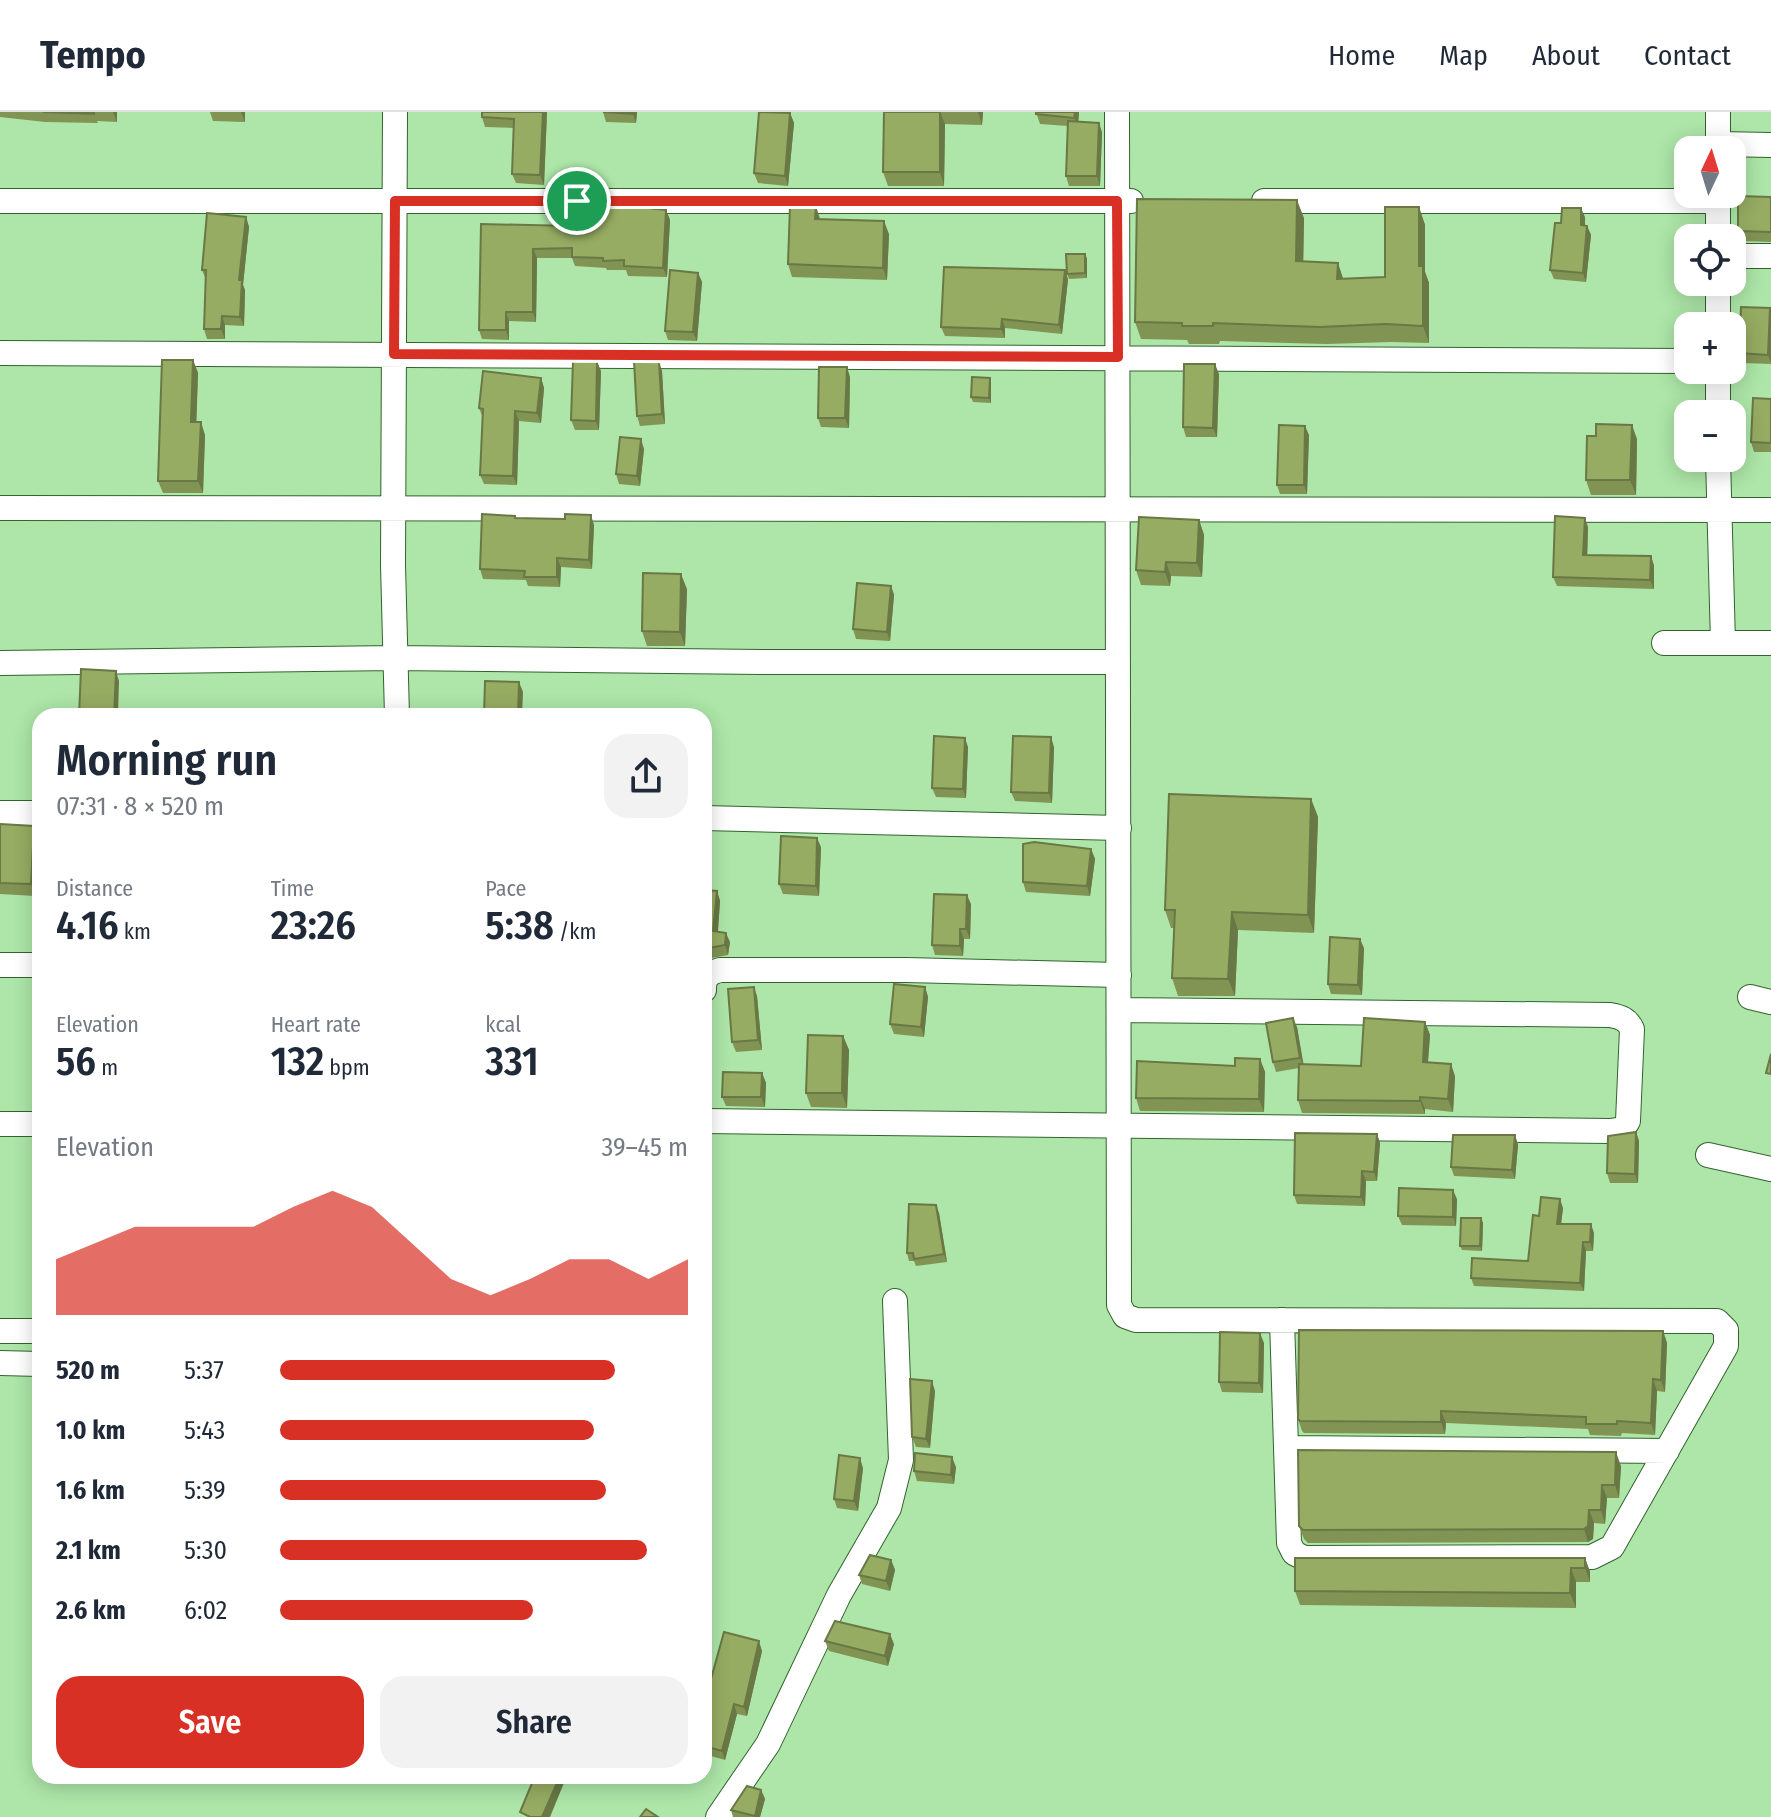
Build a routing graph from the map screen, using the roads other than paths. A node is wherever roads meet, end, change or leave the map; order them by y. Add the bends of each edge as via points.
1 (395, 112) edge
2 (1117, 112) edge
3 (1718, 112) edge
4 (1718, 136) edge
5 (1771, 145) edge
6 (1746, 146) edge
7 (1674, 197) edge
8 (0, 201) edge
9 (395, 201) junction
10 (1117, 201) junction
11 (1149, 201) edge
12 (1243, 201) edge
13 (1746, 256) edge
14 (1771, 256) edge
15 (0, 353) edge
16 (394, 354) junction
17 (1118, 357) junction
18 (1674, 361) edge
19 (1718, 472) edge
20 (0, 508) edge
21 (393, 509) junction
22 (1118, 509) junction
23 (1718, 510) junction
24 (1771, 510) edge
25 (1664, 643) dead end
26 (1723, 643) junction
27 (1771, 643) edge
28 (395, 658) junction
29 (1118, 662) junction
30 (0, 663) edge
31 (397, 708) edge
32 (0, 813) edge
33 (32, 813) edge
34 (712, 818) edge
35 (1119, 828) junction
36 (0, 965) edge
37 (32, 965) edge
38 (712, 972) edge
39 (1119, 975) junction
40 (1119, 1010) junction
41 (712, 1121) edge
42 (0, 1124) edge
43 (32, 1124) edge
44 (1119, 1126) junction
45 (1708, 1155) dead end
46 (1771, 1169) edge
47 (895, 1301) dead end
48 (1282, 1320) junction
49 (0, 1331) edge
50 (32, 1331) edge
51 (0, 1363) edge
52 (32, 1364) edge
53 (1286, 1448) junction
54 (1667, 1451) junction
55 (718, 1817) edge

1 - 9 street
2 - 10 street
3 - 4 street
5 - 6 street
7 - 12 street
8 - 9 street
9 - 10 street
9 - 16 street
10 - 11 street
10 - 17 street
13 - 14 street
15 - 16 street
16 - 17 street
16 - 21 street
17 - 18 street
17 - 22 street
19 - 23 street
20 - 21 street
21 - 22 street
21 - 28 street
22 - 23 street
22 - 29 street
23 - 24 street
23 - 26 street
25 - 26 street
26 - 27 street
28 - 29 street
28 - 30 street
28 - 31 street
29 - 35 street
32 - 33 street
34 - 35 street
35 - 39 street
36 - 37 street
38 - 39 street
39 - 40 street
40 - 44 street
40 - 44 street via 1610,1015 1628,1021 1632,1029 1628,1121 1623,1129
41 - 44 street
42 - 43 street
44 - 48 street via 1119,1305 1125,1316
45 - 46 street
47 - 55 street via 901,1460 889,1508 839,1595 768,1744
48 - 53 street
48 - 54 street via 1717,1321 1726,1330 1726,1346
49 - 50 street
51 - 52 street
53 - 54 street
53 - 54 street via 1289,1543 1304,1558 1592,1557 1612,1547

